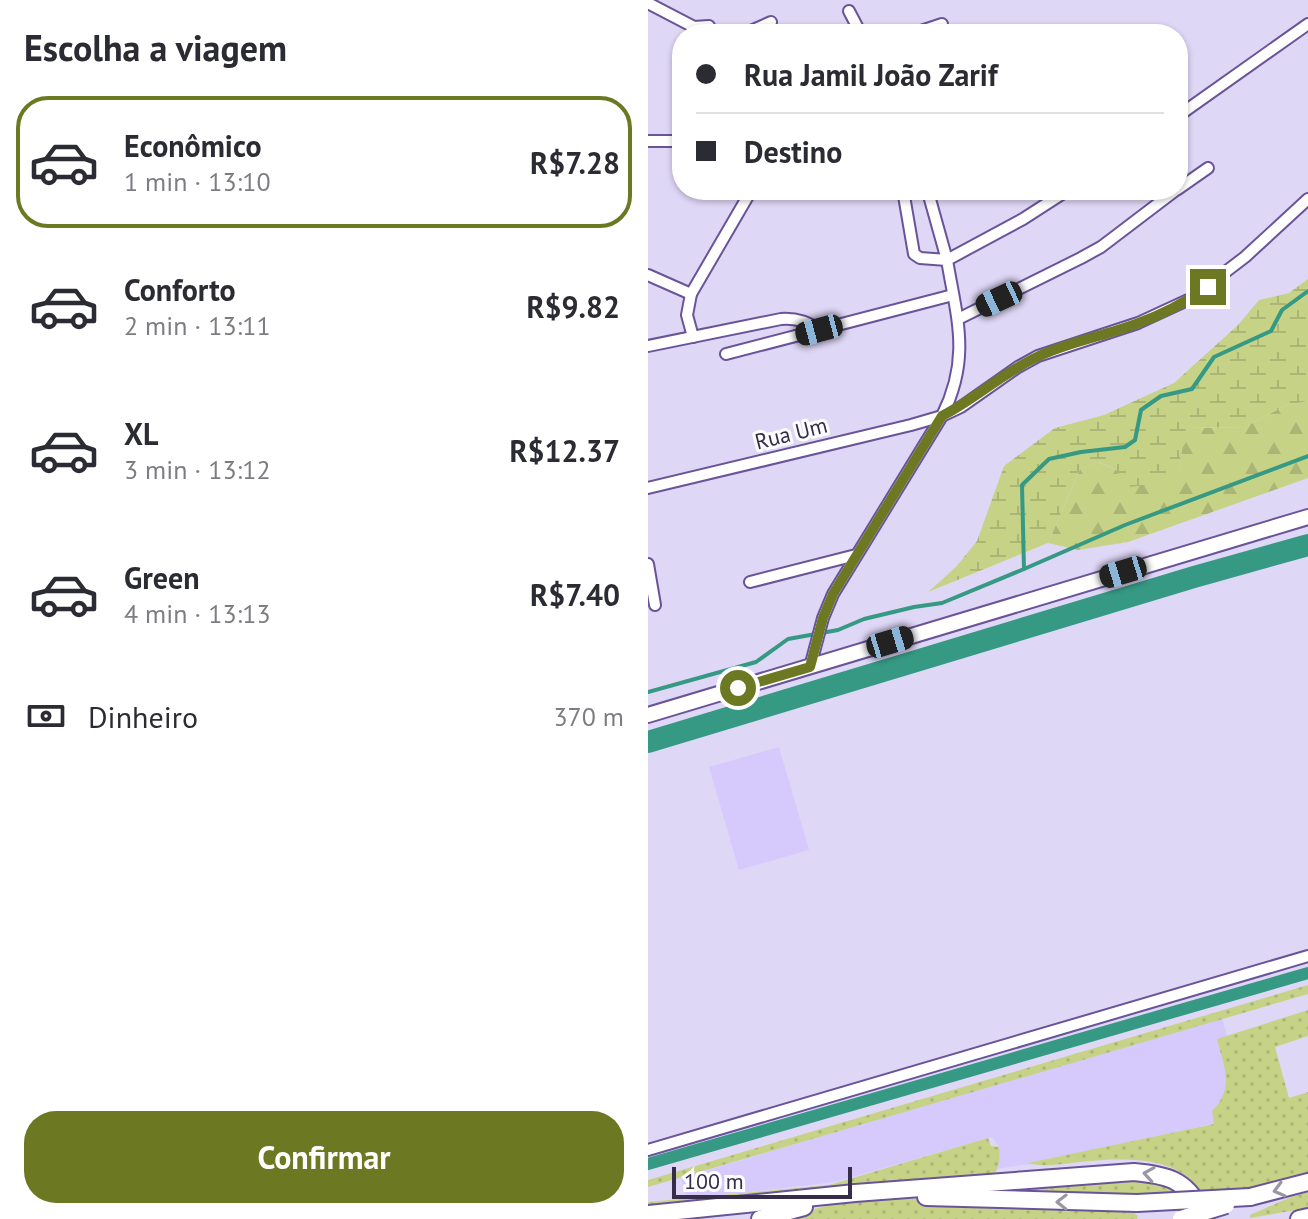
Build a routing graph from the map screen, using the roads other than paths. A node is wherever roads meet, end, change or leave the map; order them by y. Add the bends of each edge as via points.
1 (648, 3) edge
2 (849, 11) dead end
3 (771, 22) dead end
4 (688, 24) edge
5 (766, 24) edge
6 (856, 24) edge
7 (1308, 24) edge
8 (1188, 109) edge
9 (648, 141) edge
10 (672, 141) edge
11 (1208, 168) dead end
12 (1188, 182) edge
13 (1308, 199) edge
14 (746, 200) edge
15 (905, 200) edge
16 (930, 200) edge
17 (1052, 200) edge
18 (1162, 200) edge
19 (947, 260) junction
20 (648, 275) edge
21 (691, 294) junction
22 (953, 295) junction
23 (958, 319) junction
24 (819, 330) junction
25 (693, 337) junction
26 (648, 346) edge
27 (726, 354) dead end
28 (942, 416) junction
29 (648, 488) edge
30 (1308, 517) edge
31 (856, 555) junction
32 (648, 564) edge
33 (750, 582) dead end
34 (655, 605) dead end
35 (810, 667) junction
36 (648, 715) edge
37 (1308, 956) edge
38 (648, 1150) edge
39 (1308, 1182) edge
40 (855, 1193) junction
41 (1250, 1197) junction
42 (648, 1214) edge
43 (1308, 1217) edge
44 (760, 1219) edge
45 (1181, 1219) edge
46 (1205, 1219) edge
47 (1299, 1219) edge

1 - 4 street
2 - 6 street
3 - 5 street
7 - 8 street
9 - 10 street
11 - 12 street
13 - 28 street via 1190,299 1138,323 1038,356
14 - 21 street
15 - 19 street via 914,254
16 - 19 street
17 - 19 street
18 - 23 street via 1091,253
19 - 22 street
20 - 21 street
21 - 25 street via 687,315
22 - 23 street
22 - 24 street
23 - 28 street via 959,367
24 - 25 street via 805,321 781,319
24 - 27 street
25 - 26 street
28 - 29 street, Rua Um
28 - 31 street
30 - 35 main road
31 - 33 street
31 - 35 street via 823,618
32 - 34 street
35 - 36 main road
37 - 38 street
39 -> 41 main road
41 -> 40 main road, bridge via 1137,1203
40 - 42 main road
40 - 44 main road
46 -> 40 main road via 1184,1185 1134,1172
41 - 45 main road, bridge
43 - 47 main road

